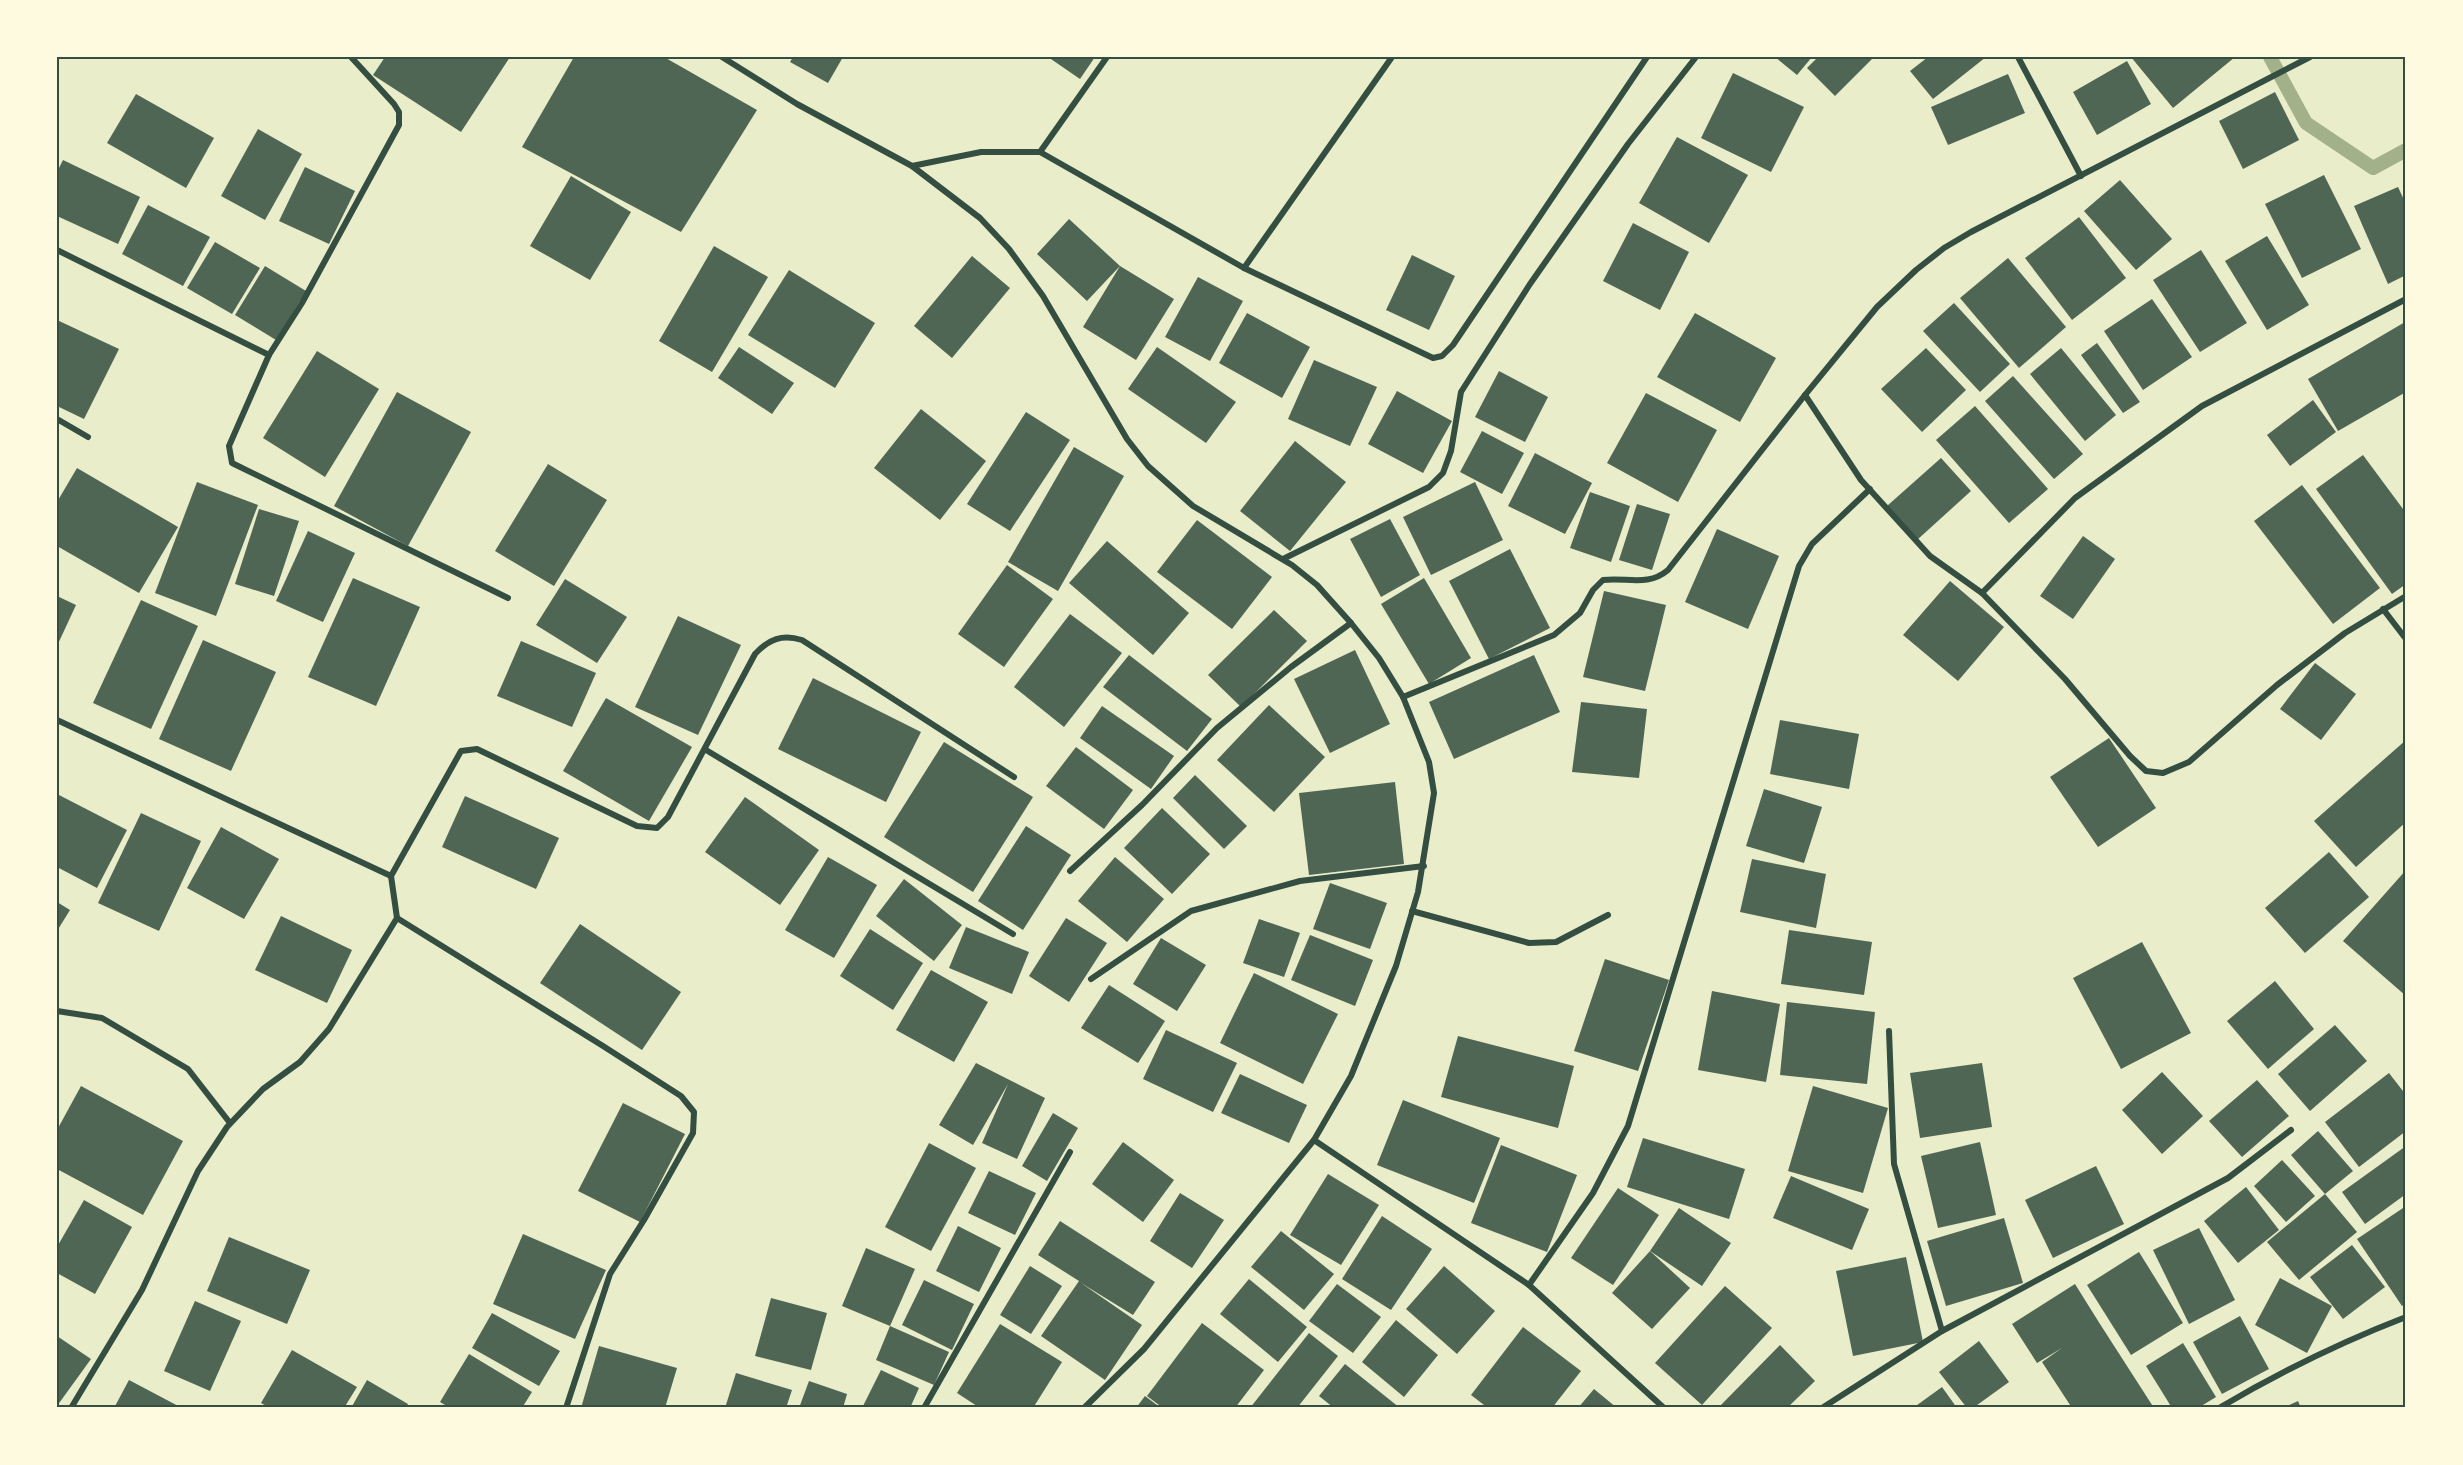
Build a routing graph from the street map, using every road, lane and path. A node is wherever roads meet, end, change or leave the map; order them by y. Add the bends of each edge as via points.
1 (351, 57) edge
2 (722, 57) edge
3 (1107, 57) edge
4 (1392, 57) edge
5 (1647, 57) edge
6 (1696, 57) edge
7 (2018, 57) edge
8 (2310, 57) edge
9 (1040, 152) junction
10 (912, 166) junction
11 (2081, 176) junction
12 (57, 250) edge
13 (1244, 268) junction
14 (2406, 299) edge
15 (269, 355) junction
16 (1805, 394) junction
17 (57, 419) edge
18 (88, 436) dead end
19 (1870, 489) junction
20 (1283, 559) junction
21 (1982, 593) junction
22 (2406, 596) edge
23 (508, 598) dead end
24 (2383, 609) junction
25 (1351, 623) junction
26 (2406, 639) edge
27 (1403, 697) junction
28 (57, 720) edge
29 (706, 750) junction
30 (1014, 777) dead end
31 (1424, 866) junction
32 (1070, 871) dead end
33 (391, 876) junction
34 (1412, 911) junction
35 (1608, 915) dead end
36 (397, 918) junction
37 (1013, 934) dead end
38 (1091, 979) dead end
39 (57, 1011) edge
40 (1889, 1031) dead end
41 (230, 1123) junction
42 (2291, 1130) dead end
43 (1314, 1140) junction
44 (1070, 1152) dead end
45 (1529, 1285) junction
46 (2406, 1317) edge
47 (1942, 1331) junction
48 (71, 1408) edge
49 (566, 1408) edge
50 (924, 1408) edge
51 (1084, 1408) edge
52 (1664, 1408) edge
53 (1822, 1408) edge
54 (2219, 1408) edge

1 - 15 street via 394,104 399,112 399,126 302,303
2 - 10 street via 797,104
3 - 9 street
4 - 13 street
5 - 13 street via 1442,356 1426,355
6 - 20 street via 1530,284 1461,392 1451,451 1443,473 1429,487
7 - 11 street
8 - 11 street
9 - 10 street via 981,152
9 - 13 street
10 - 20 street via 980,218 1009,249 1043,296 1148,466 1192,506
11 - 16 street via 1944,248 1877,307
12 - 15 street
14 - 21 street via 2202,406 2075,498
15 - 23 street via 229,446 231,463
16 - 19 street
16 - 27 street via 1659,578 1603,580 1580,614 1554,635
17 - 18 street
19 - 21 street via 1930,556
19 - 45 street via 1812,544 1799,566 1628,1126 1593,1193
20 - 25 street via 1317,585
21 - 24 street via 2065,679 2130,756 2146,771 2163,773 2189,762 2277,684
22 - 24 street
24 - 26 street
25 - 27 street
25 - 32 street via 1217,728
27 - 31 street via 1420,735 1434,793
28 - 33 street
29 - 30 street via 755,654 765,644 789,636 802,640
29 - 33 street via 668,817 657,828 648,830 477,749 466,748 456,756
29 - 37 street
31 - 34 street
31 - 38 street via 1300,881 1191,911
33 - 36 street
34 - 35 street via 1529,943 1556,942
34 - 43 street via 1396,966 1351,1076
36 - 41 street via 329,1029 300,1062 263,1089
36 - 49 street via 681,1096 694,1112 693,1133 610,1274
39 - 41 street via 102,1018 188,1069
40 - 47 street via 1894,1164
41 - 48 street via 198,1171 142,1290
42 - 47 street via 2228,1178
43 - 45 street
43 - 51 street via 1144,1349
44 - 50 street
45 - 52 street
46 - 54 street via 2340,1343
47 - 53 street

